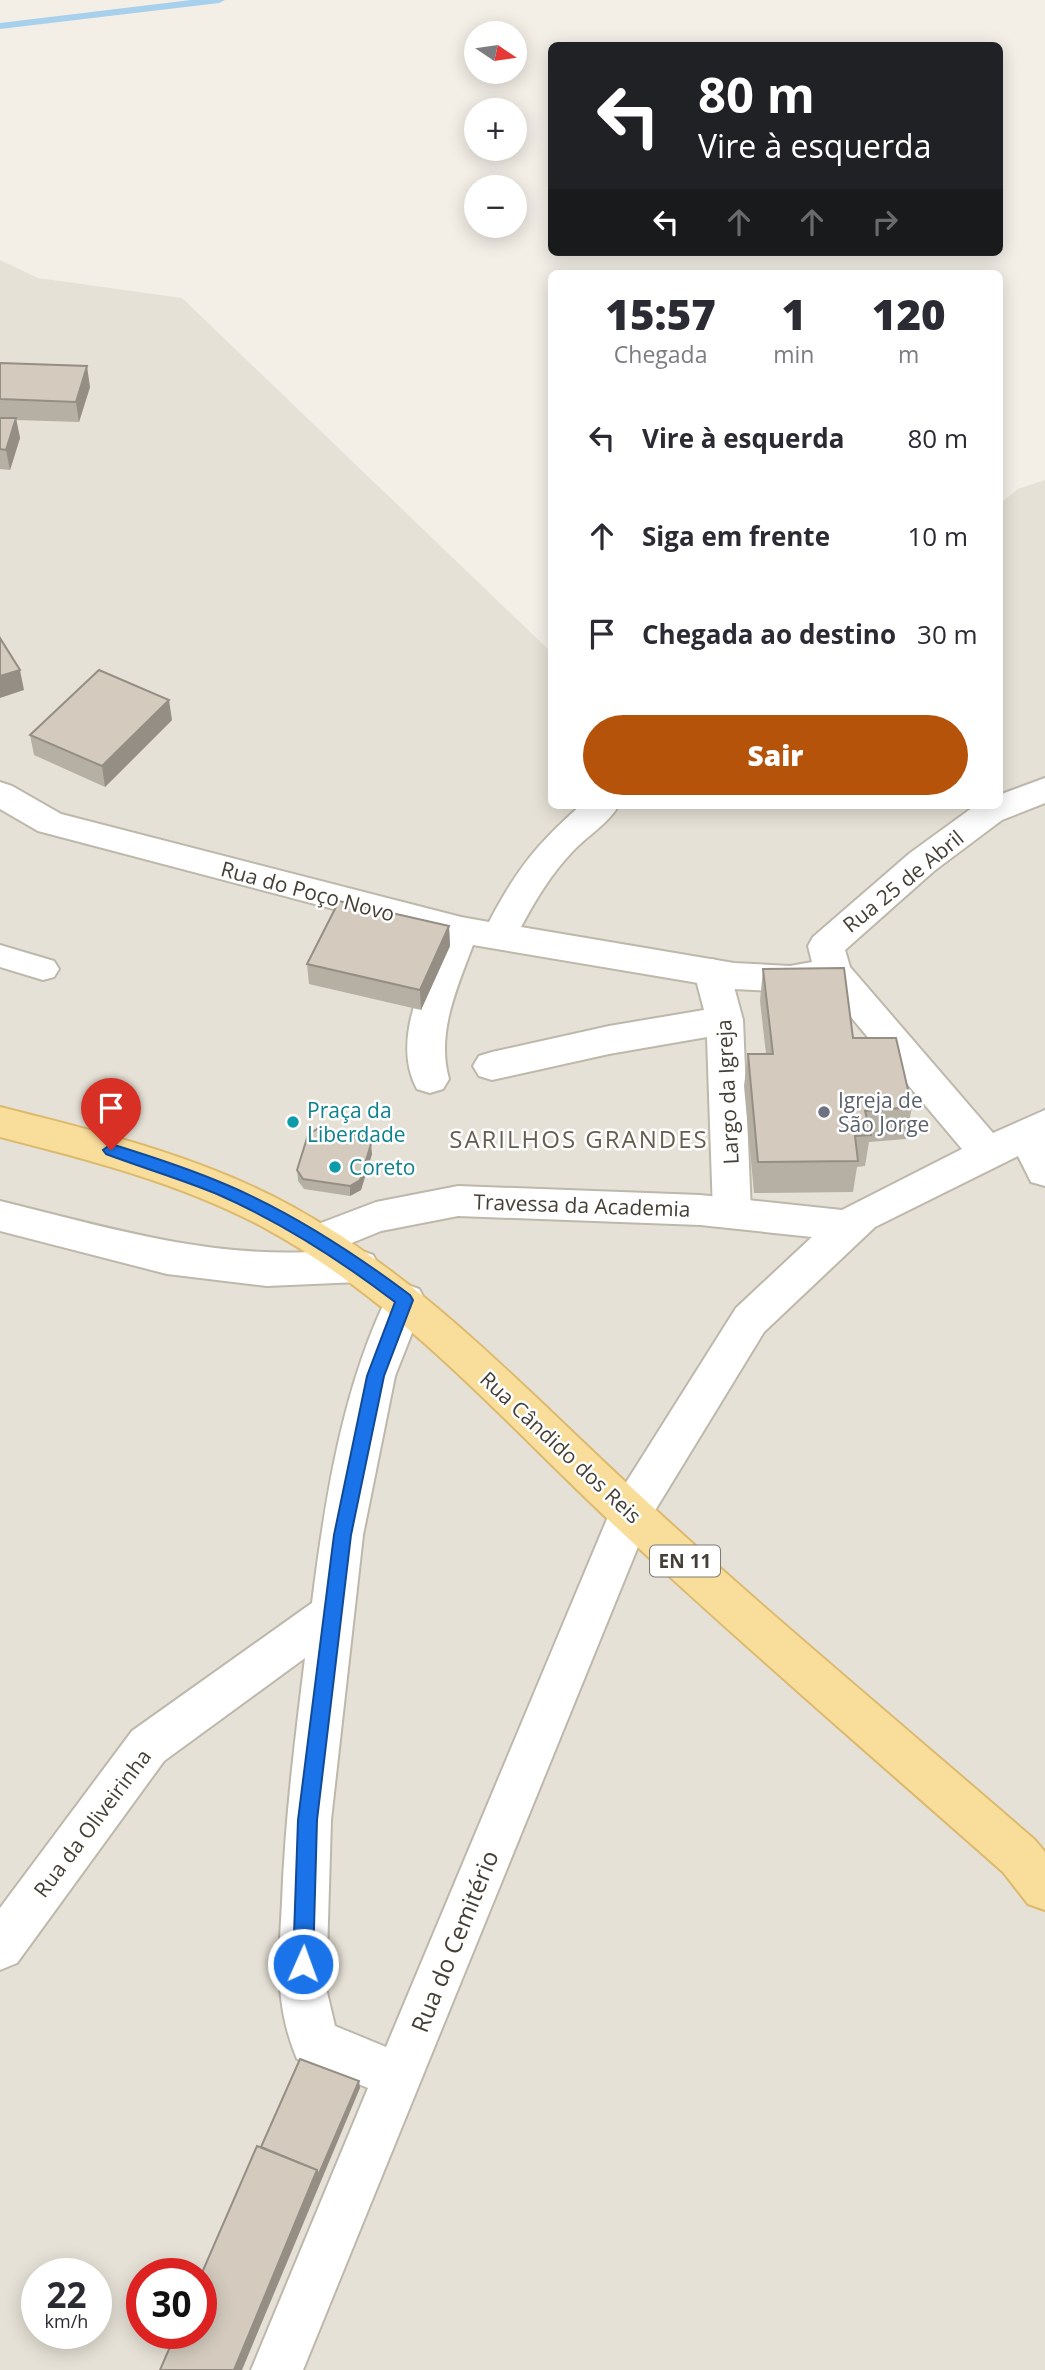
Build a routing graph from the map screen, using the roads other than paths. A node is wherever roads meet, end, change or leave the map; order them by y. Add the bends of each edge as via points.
1 (1045, 790) edge
2 (0, 793) edge
3 (1003, 807) edge
4 (598, 809) edge
5 (998, 809) edge
6 (461, 930) junction
7 (499, 936) junction
8 (0, 956) edge
9 (43, 969) dead end
10 (712, 972) junction
11 (833, 972) junction
12 (725, 1020) junction
13 (492, 1066) dead end
14 (430, 1079) dead end
15 (0, 1122) edge
16 (1035, 1130) edge
17 (987, 1152) junction
18 (1045, 1171) edge
19 (732, 1213) junction
20 (0, 1216) edge
21 (850, 1226) junction
22 (319, 1240) junction
23 (359, 1266) junction
24 (405, 1300) junction
25 (630, 1513) junction
26 (333, 1613) junction
27 (1045, 1888) edge
28 (0, 1947) edge
29 (398, 2076) junction
30 (276, 2370) edge

1 - 3 street, Rua 25 de Abril
2 - 6 street, Rua do Poço Novo via 51,823
4 - 7 street via 561,842 526,884
5 - 11 street, Rua 25 de Abril via 912,871 825,946
6 - 7 street, Rua do Poço Novo
6 - 14 street via 427,1027
7 - 10 street, Rua do Poço Novo
8 - 9 lane
10 - 11 street, Rua do Poço Novo via 790,979
10 - 12 street, Largo da Igreja
11 - 17 street
12 - 13 street
12 - 19 street, Largo da Igreja
15 - 22 main road, EN 11 via 134,1156 221,1189
16 - 17 street, Rua do Cemitério
16 - 18 street
17 - 21 street, Rua do Cemitério via 861,1216
19 - 21 street, Travessa da Academia
19 - 22 street, Travessa da Academia via 458,1200 376,1217
20 - 23 street via 167,1258 267,1270
21 - 25 street, Rua do Cemitério via 750,1320
22 - 23 main road, Rua Cândido dos Reis / EN 11
23 - 24 main road, Rua Cândido dos Reis / EN 11
24 - 25 main road, Rua Cândido dos Reis / EN 11
24 - 26 street via 375,1376 342,1535
25 - 27 main road, Rua Cândido dos Reis / EN 11 via 1019,1856
25 - 29 street, Rua do Cemitério
26 - 28 street, Rua da Oliveirinha via 148,1746
26 - 29 street via 308,1820 302,1988 314,2042
29 - 30 street, Rua do Cemitério

